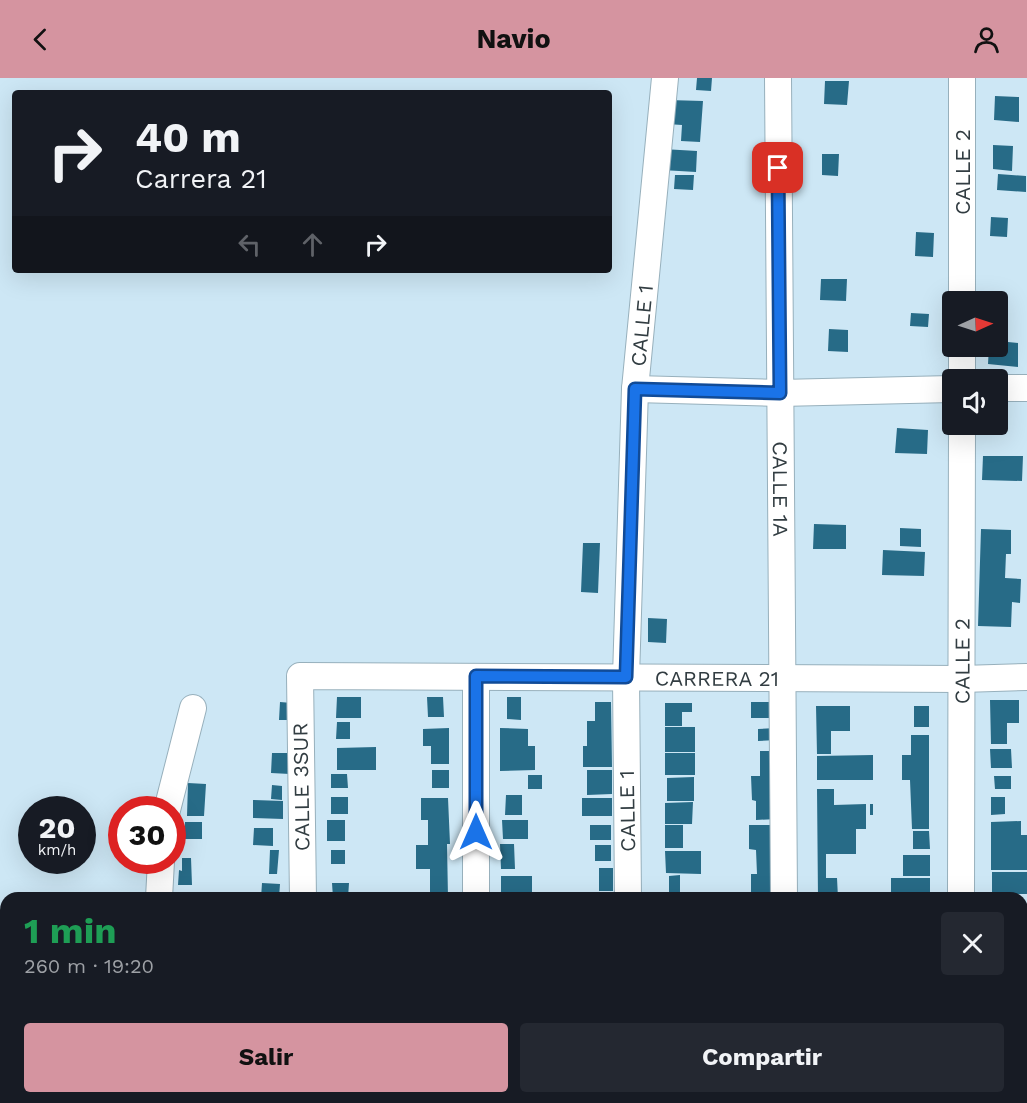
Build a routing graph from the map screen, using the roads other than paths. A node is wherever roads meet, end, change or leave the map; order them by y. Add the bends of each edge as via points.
1 (665, 78) edge
2 (778, 78) edge
3 (962, 78) edge
4 (962, 291) edge
5 (1008, 388) edge
6 (1027, 388) edge
7 (635, 389) junction
8 (942, 389) edge
9 (780, 393) junction
10 (962, 435) edge
11 (300, 676) joint
12 (476, 676) junction
13 (626, 677) junction
14 (1027, 677) edge
15 (782, 678) junction
16 (962, 679) junction
17 (193, 708) dead end
18 (171, 796) edge
19 (160, 874) edge
20 (159, 892) edge
21 (303, 892) edge
22 (476, 892) edge
23 (628, 892) edge
24 (784, 892) edge
25 (962, 892) edge

1 - 7 street, CALLE 1
2 - 9 street, CALLE 1A
3 - 4 street, CALLE 2
5 - 6 street
7 - 9 street
7 - 13 street, CALLE 1
8 - 9 street
9 - 15 street, CALLE 1A
10 - 16 street, CALLE 2
11 - 12 street, CARRERA 21
11 - 21 street, CALLE 3SUR
12 - 13 street, CARRERA 21
12 - 22 street
13 - 15 street, CARRERA 21
13 - 23 street, CALLE 1
14 - 16 street, CARRERA 21
15 - 16 street, CARRERA 21
15 - 24 street, CALLE 1A
16 - 25 street, CALLE 2
17 - 18 street
19 - 20 street

